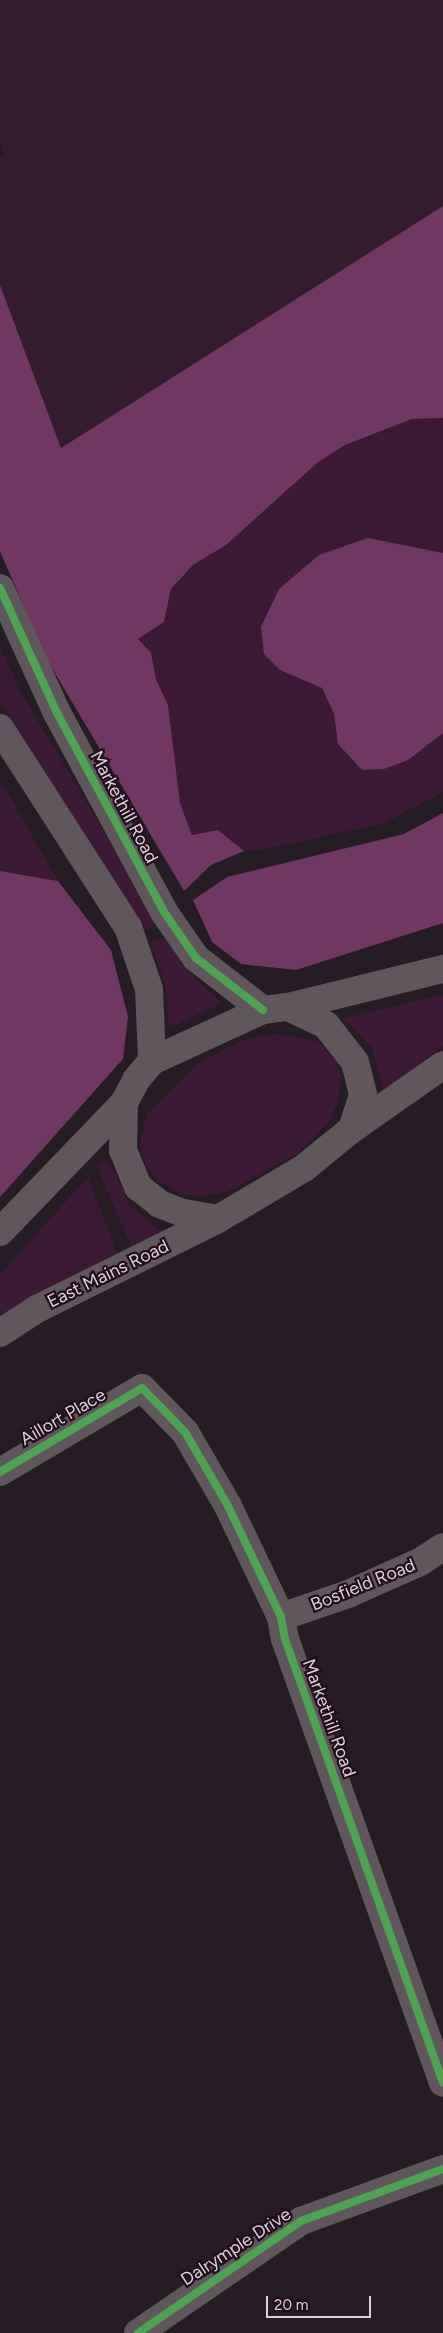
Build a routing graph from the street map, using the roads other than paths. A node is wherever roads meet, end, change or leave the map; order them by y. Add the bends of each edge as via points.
1 (0, 588) edge
2 (0, 728) edge
3 (443, 969) edge
4 (276, 1008) junction
5 (152, 1061) junction
6 (443, 1065) edge
7 (124, 1103) junction
8 (352, 1129) junction
9 (218, 1219) junction
10 (0, 1232) edge
11 (0, 1332) edge
12 (142, 1388) joint
13 (0, 1472) edge
14 (443, 1547) edge
15 (280, 1616) junction
16 (443, 2083) edge
17 (443, 2169) edge
18 (138, 2333) edge

1 - 4 street, Markethill Road via 57,713 164,912 196,958
2 - 5 street via 128,927 149,989
3 - 4 street
4 - 5 street
4 - 8 street, Markethill Road via 326,1025 354,1062 363,1095
5 - 7 street via 136,1080
6 - 8 street
7 - 9 street via 123,1150 138,1187 167,1207
7 - 10 street
8 - 9 street, East Mains Road via 304,1168
9 - 11 street, East Mains Road via 36,1309
12 - 13 street, Aillort Place
12 - 15 street, Markethill Road via 185,1432 228,1506
14 - 15 street, Bosfield Road via 420,1562 348,1594
15 - 16 street, Markethill Road via 285,1639
17 - 18 street, Dalrymple Drive via 301,2222

